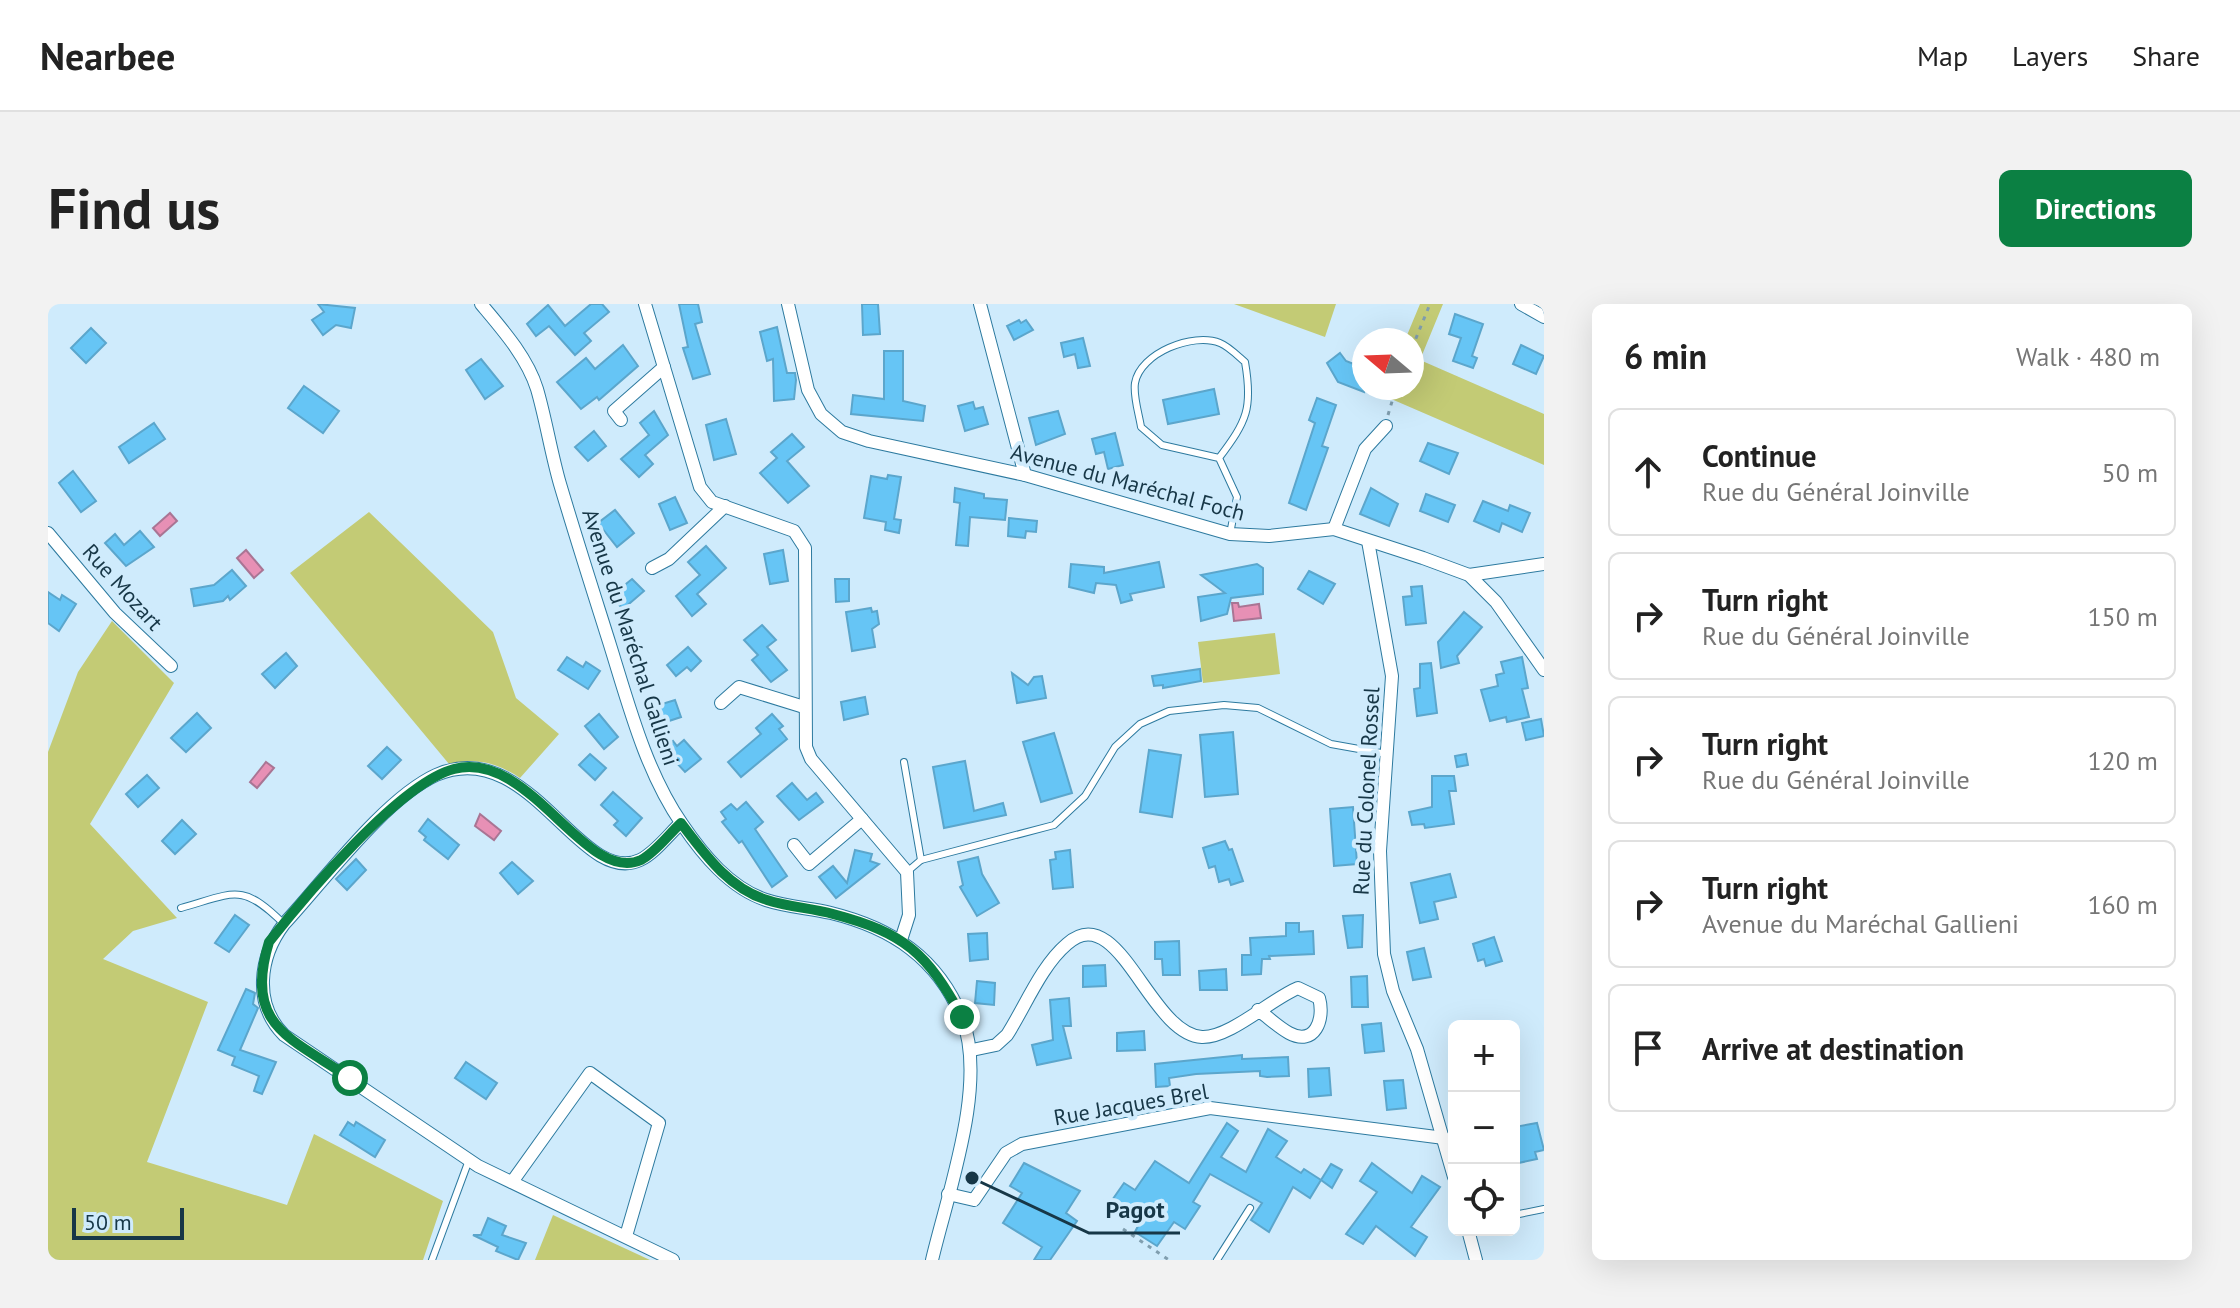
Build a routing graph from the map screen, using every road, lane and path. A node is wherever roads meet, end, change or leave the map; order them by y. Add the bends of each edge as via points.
1 (481, 304) edge
2 (645, 304) edge
3 (788, 304) edge
4 (980, 304) edge
5 (1430, 304) edge
6 (1521, 304) edge
7 (1544, 317) edge
8 (1420, 328) edge
9 (664, 367) junction
10 (1393, 400) edge
11 (621, 420) dead end
12 (1386, 426) joint
13 (1219, 458) junction
14 (1025, 475) junction
15 (725, 506) junction
16 (1334, 529) junction
17 (48, 533) edge
18 (1230, 534) junction
19 (1368, 541) junction
20 (1544, 564) edge
21 (652, 568) dead end
22 (1469, 575) junction
23 (171, 666) dead end
24 (1544, 670) edge
25 (721, 703) dead end
26 (804, 707) junction
27 (1387, 754) junction
28 (904, 762) dead end
29 (862, 819) junction
30 (681, 823) junction
31 (794, 845) dead end
32 (921, 860) junction
33 (907, 872) junction
34 (181, 908) dead end
35 (284, 924) junction
36 (901, 940) junction
37 (1258, 1010) junction
38 (972, 1050) junction
39 (1444, 1138) junction
40 (469, 1160) junction
41 (1451, 1164) edge
42 (512, 1182) junction
43 (948, 1194) junction
44 (1250, 1208) dead end
45 (1544, 1209) edge
46 (1520, 1214) edge
47 (1123, 1229) dead end
48 (626, 1236) junction
49 (1470, 1236) edge
50 (432, 1260) edge
51 (673, 1260) edge
52 (933, 1260) edge
53 (1169, 1260) edge
54 (1217, 1260) edge
55 (1476, 1260) edge

1 - 30 street, Avenue du Maréchal Gallieni via 536,387 624,690 652,770
2 - 9 street
3 - 14 street, Avenue du Maréchal Foch via 808,390 821,414 842,432
4 - 14 street
5 - 8 path
6 - 7 street
9 - 11 street via 614,411
9 - 15 street via 700,487 712,502
10 - 12 path
12 - 16 street via 1365,449
13 - 13 lane via 1236,436 1252,399 1245,362 1219,342 1194,341 1167,349 1137,376 1141,427 1162,445
13 - 18 lane via 1237,497
14 - 18 street, Avenue du Maréchal Foch
15 - 21 street via 669,559
15 - 26 street via 794,531 805,548
16 - 18 street, Avenue du Maréchal Foch
16 - 19 street, Avenue du Maréchal Foch
17 - 23 street, Rue Mozart via 115,613
19 - 22 street, Avenue du Maréchal Foch
19 - 27 street, Rue du Colonel Rossel via 1392,676
20 - 22 street
22 - 24 street, Avenue du Maréchal Foch via 1496,602
25 - 26 street via 739,687
26 - 29 street via 803,735 811,759
27 - 32 lane via 1331,744 1258,708 1224,705 1169,711 1140,724 1115,747 1085,796 1054,825
27 - 39 street, Rue du Colonel Rossel via 1380,851 1384,954
28 - 32 lane
29 - 31 street via 809,864
29 - 33 street
30 - 35 street via 642,859 626,864 605,859 511,779 485,769 457,768 407,792
30 - 36 street, Avenue du Maréchal Gallieni via 711,863 765,900 833,914
32 - 33 lane
33 - 36 street via 909,915
34 - 35 lane via 235,893 260,901
35 - 40 street via 269,942 265,958 264,1000 273,1024
36 - 38 street, Avenue du Maréchal Gallieni via 936,971 962,1017
37 - 37 street via 1298,988 1319,998 1324,1014 1319,1027 1307,1035 1291,1035
37 - 38 street via 1218,1035 1188,1034 1165,1017 1107,939 1081,936 1056,957 1007,1035 996,1045
38 - 43 street, Avenue du Maréchal Gallieni via 971,1087
39 - 41 street, Rue du Colonel Rossel
39 - 43 street, Rue Jacques Brel via 1265,1112 1198,1109 1022,1144 1000,1160 974,1200
40 - 42 street
40 - 50 lane
42 - 48 street
42 - 48 street via 590,1073 659,1123
43 - 52 street, Avenue du Maréchal Gallieni
44 - 54 lane
45 - 46 lane
47 - 53 path
48 - 51 street
49 - 55 street

